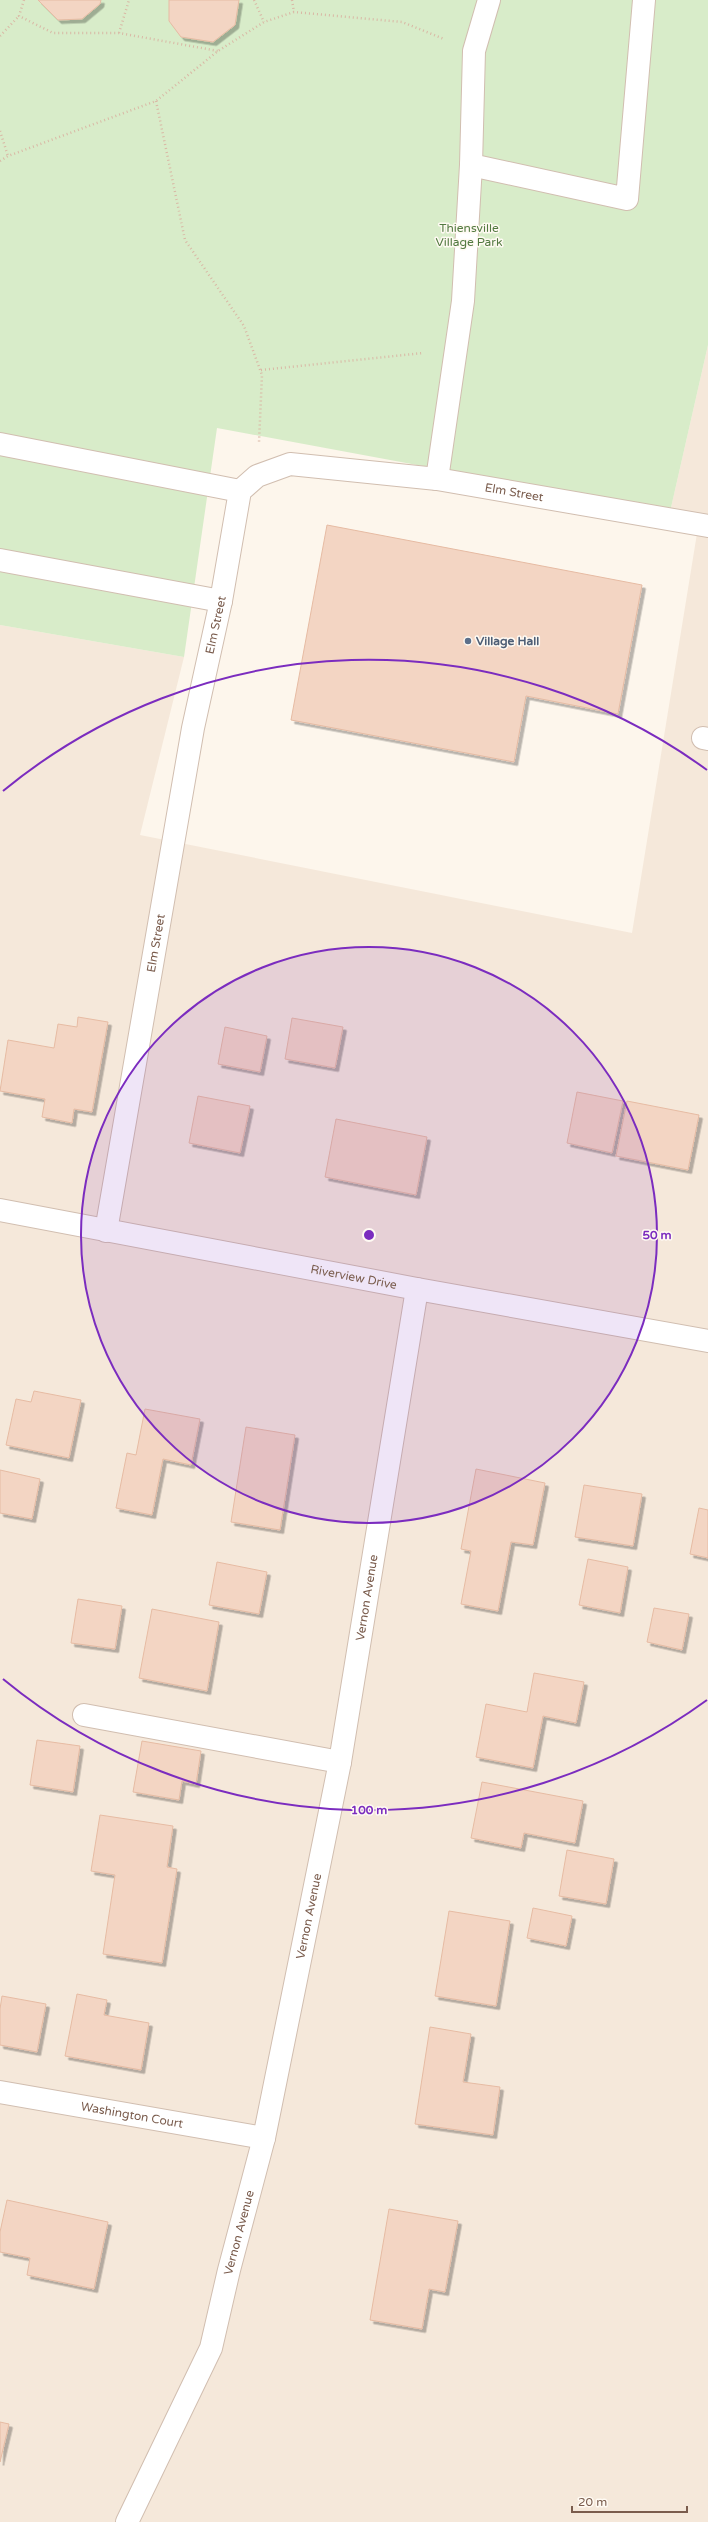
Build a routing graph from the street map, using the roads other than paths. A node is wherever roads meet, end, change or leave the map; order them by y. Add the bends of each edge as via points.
1 (489, 0) edge
2 (644, 0) edge
3 (472, 165) junction
4 (0, 444) edge
5 (436, 479) junction
6 (240, 491) junction
7 (708, 526) edge
8 (0, 560) edge
9 (221, 601) junction
10 (0, 1210) edge
11 (106, 1231) junction
12 (417, 1289) junction
13 (708, 1341) edge
14 (84, 1715) dead end
15 (340, 1762) junction
16 (0, 2092) edge
17 (264, 2138) junction
18 (128, 2522) edge

1 - 3 street via 474,51
2 - 3 street via 627,199
3 - 5 street via 463,301
4 - 6 street
5 - 6 street, Elm Street via 290,464 257,476
5 - 7 street, Elm Street
6 - 9 street, Elm Street
8 - 9 street
9 - 11 street, Elm Street via 193,728
10 - 11 street, Riverview Drive
11 - 12 street, Riverview Drive
12 - 13 street, Riverview Drive
12 - 15 street, Vernon Avenue
14 - 15 street
15 - 17 street, Vernon Avenue
16 - 17 street, Washington Court
17 - 18 street, Vernon Avenue via 211,2348

